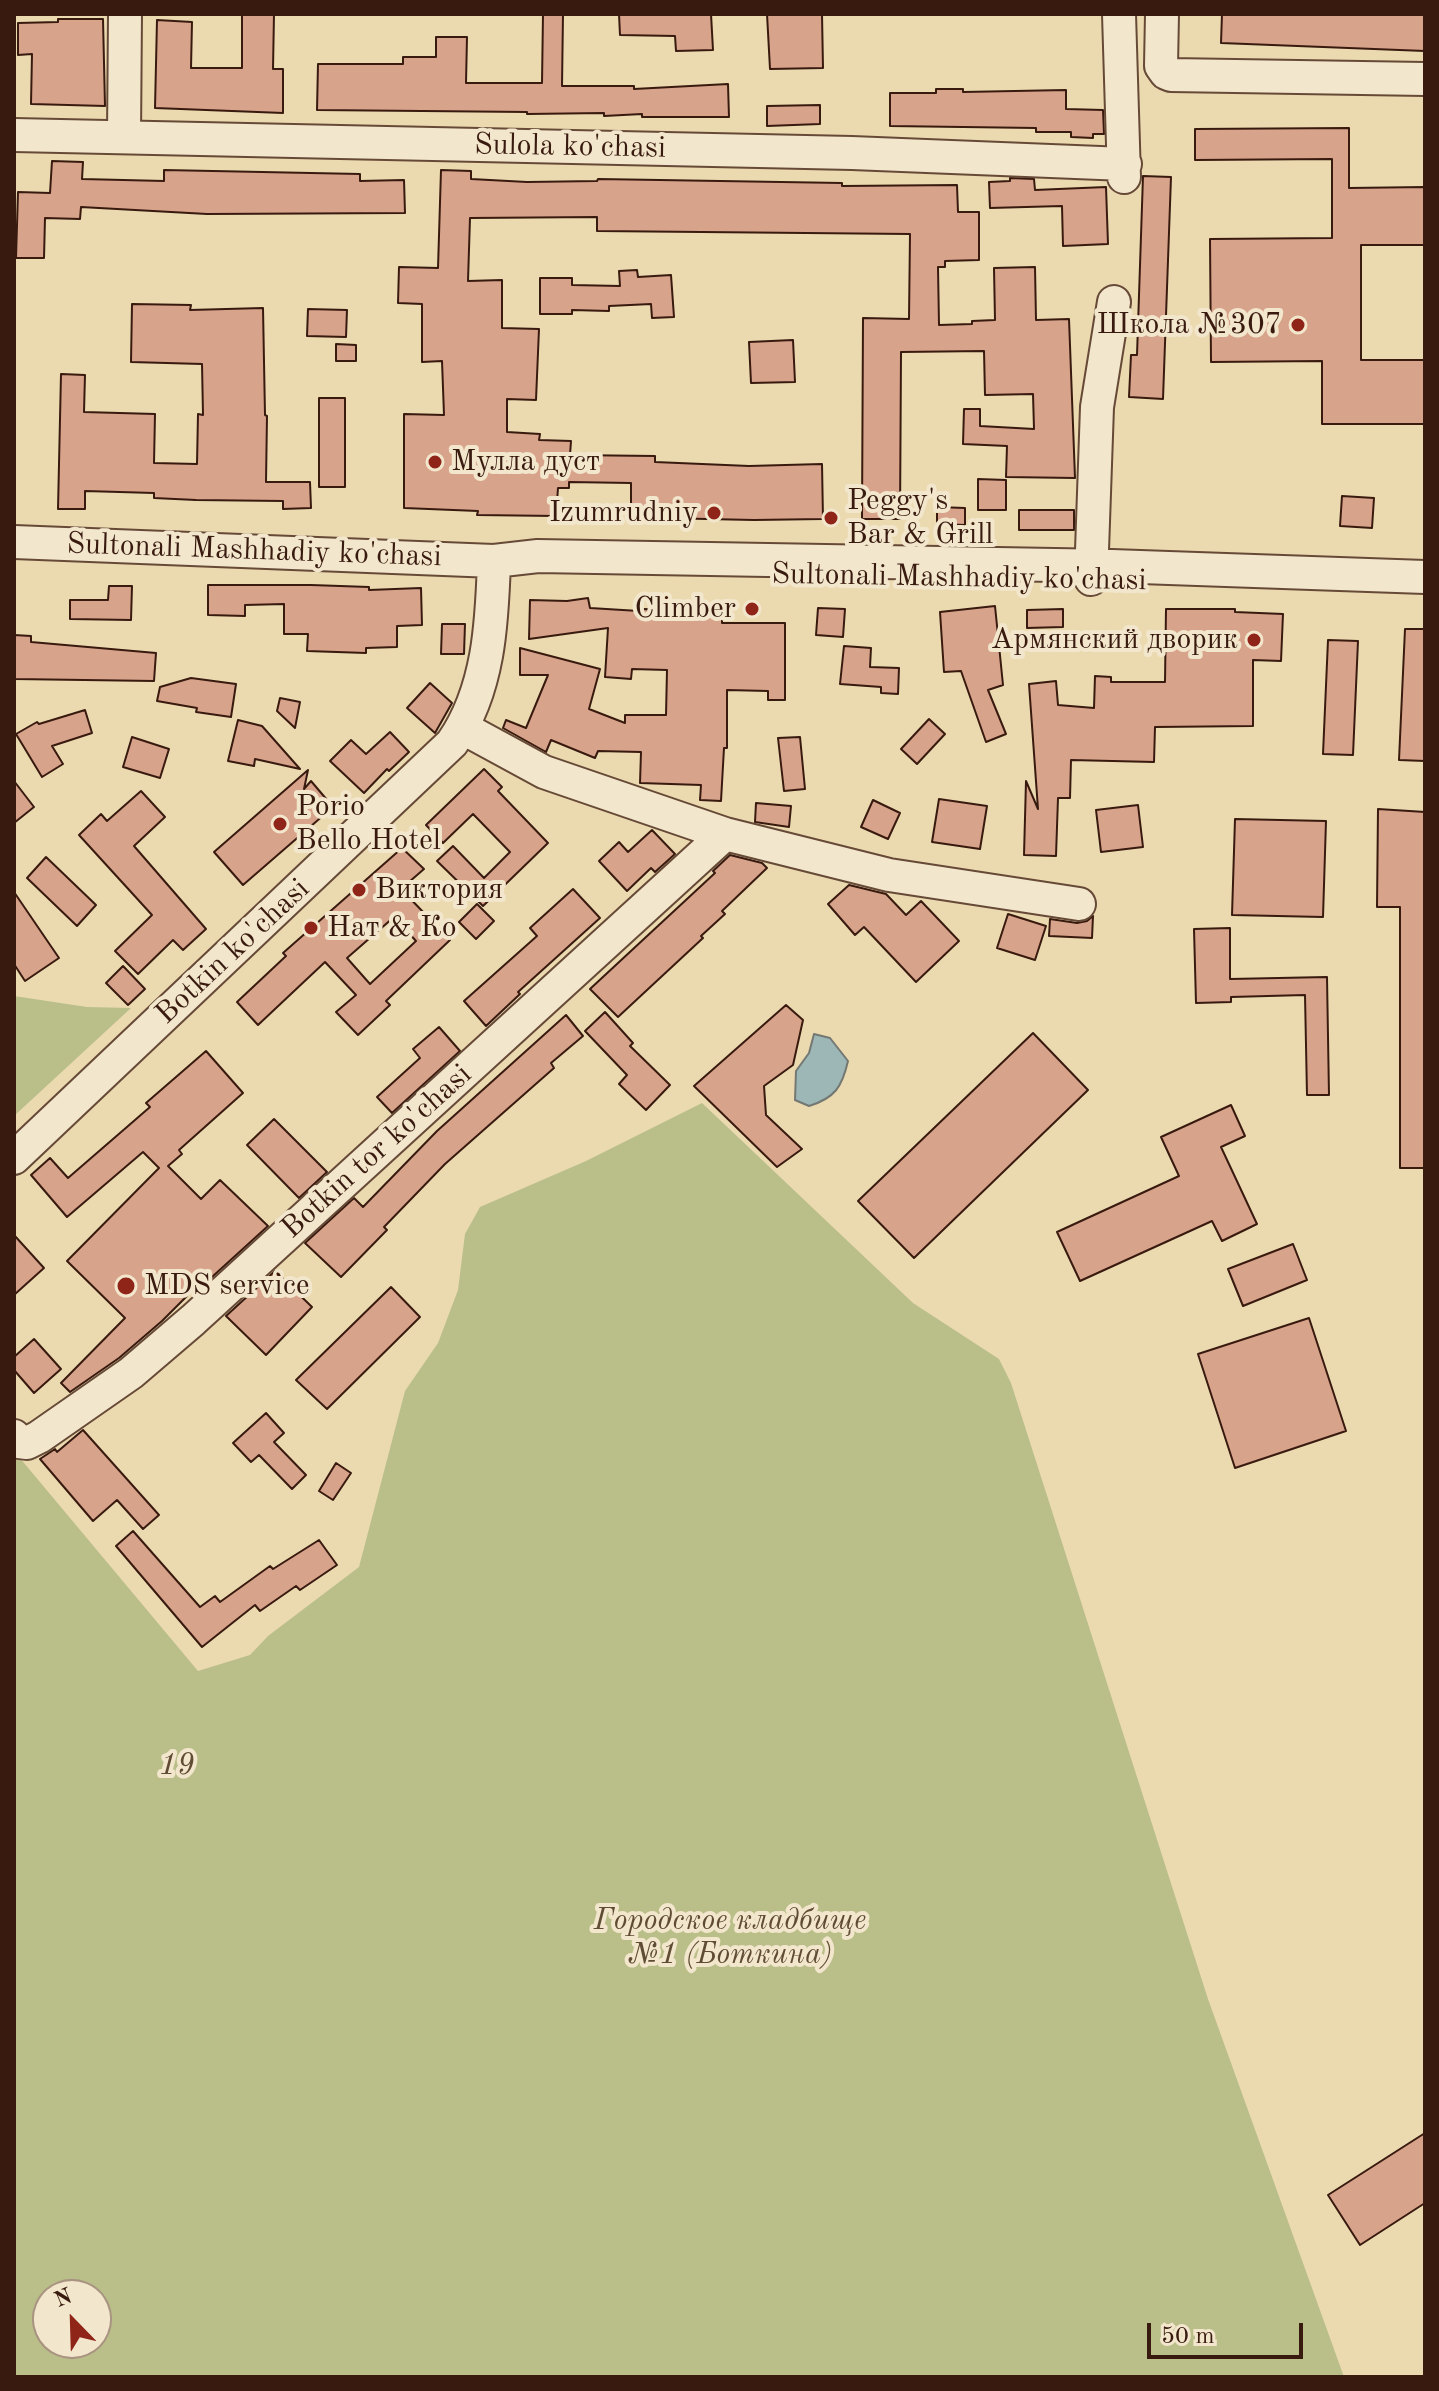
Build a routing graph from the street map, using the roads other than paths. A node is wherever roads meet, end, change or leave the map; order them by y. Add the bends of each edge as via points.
1 (125, 14) edge
2 (1119, 14) edge
3 (1162, 14) edge
4 (1425, 79) edge
5 (14, 135) edge
6 (124, 136) junction
7 (1114, 302) dead end
8 (14, 542) edge
9 (494, 561) junction
10 (1091, 573) junction
11 (1425, 577) edge
12 (1425, 589) edge
13 (463, 728) junction
14 (725, 834) junction
15 (1079, 904) dead end
16 (14, 1158) edge
17 (14, 1436) edge

1 - 6 street
2 - 6 street, Sulola ko'chasi via 1124,170 852,153
3 - 4 street via 1161,66 1171,75
5 - 6 street, Sulola ko'chasi
7 - 10 street via 1097,407
8 - 9 street, Sultonali Mashhadiy ko'chasi
9 - 10 street, Sultonali Mashhadiy ko'chasi via 538,556
9 - 13 street, Botkin ko'chasi via 485,662
10 - 11 street, Sultonali Mashhadiy ko'chasi
10 - 12 street, Sultonali Mashhadiy ko'chasi
13 - 14 street via 544,772
13 - 16 street, Botkin ko'chasi via 441,756
14 - 15 street via 889,875
14 - 17 street, Botkin tor ko'chasi via 183,1329 39,1437 27,1443

